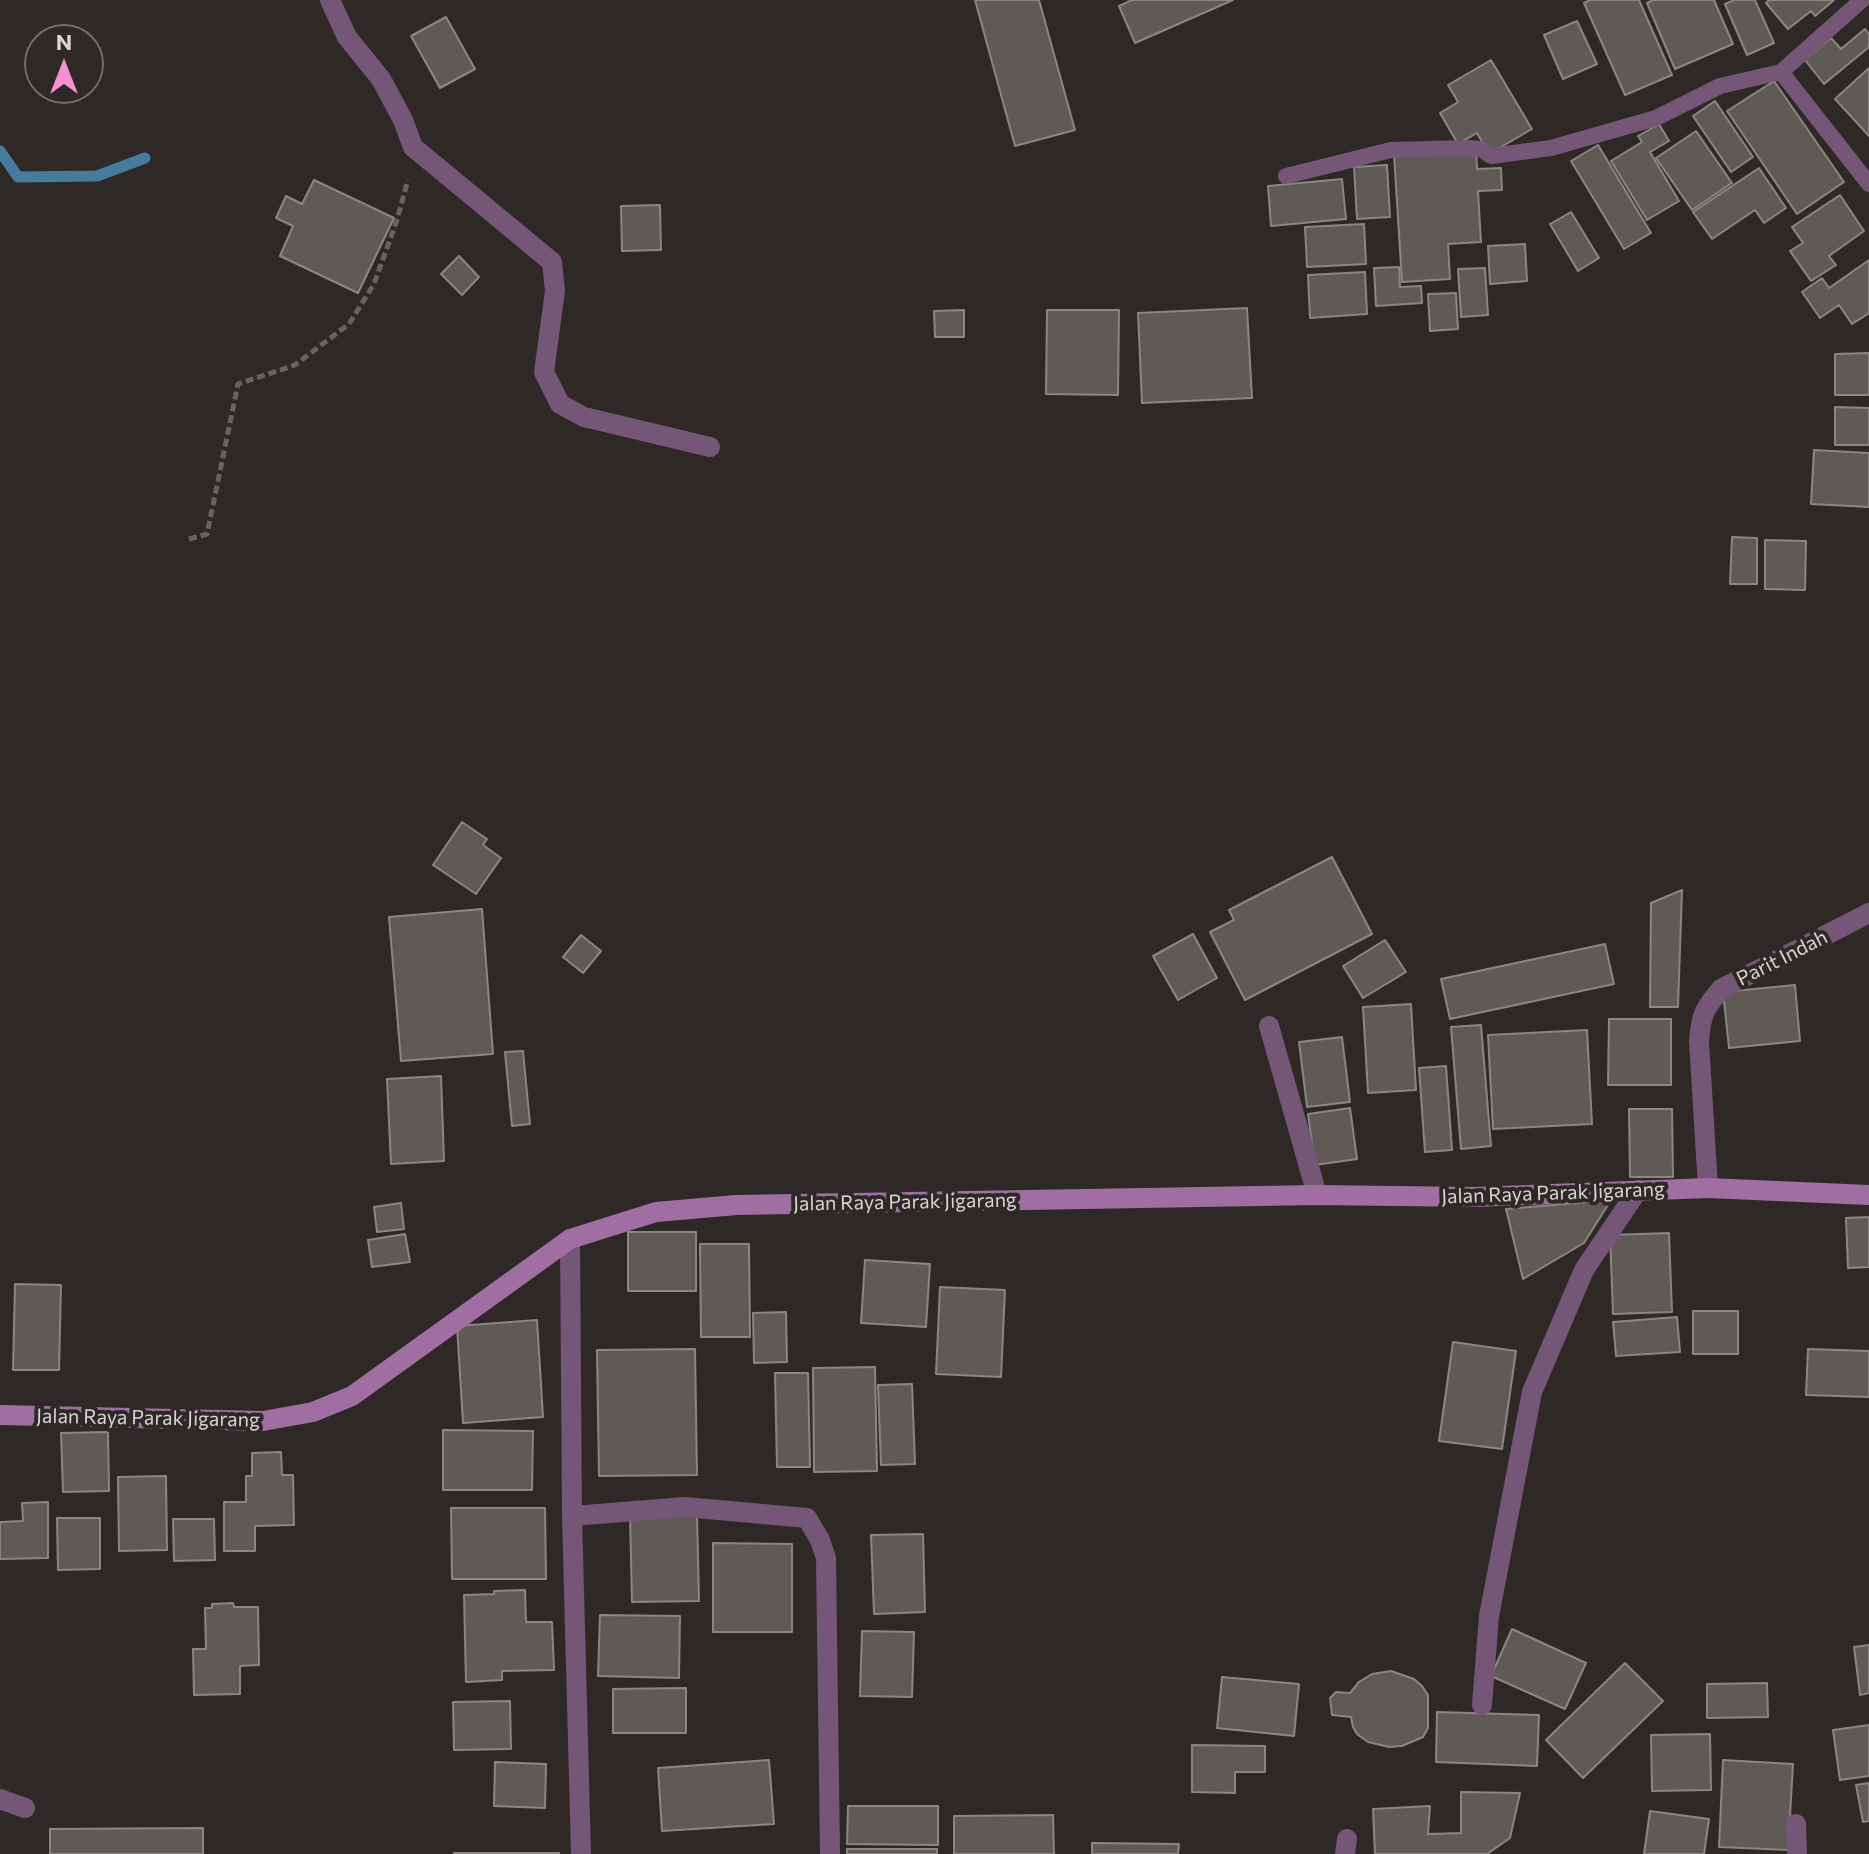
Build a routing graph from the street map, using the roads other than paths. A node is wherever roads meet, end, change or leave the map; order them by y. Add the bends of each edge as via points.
1 (330, 0) edge
2 (1862, 0) edge
3 (1781, 72) junction
4 (1286, 176) dead end
5 (1869, 184) edge
6 (710, 447) dead end
7 (1869, 913) edge
8 (1269, 1026) dead end
9 (1708, 1188) junction
10 (1638, 1190) junction
11 (1317, 1195) junction
12 (1869, 1195) edge
13 (570, 1239) junction
14 (0, 1415) edge
15 (572, 1516) junction
16 (1482, 1705) dead end
17 (0, 1799) edge
18 (25, 1808) dead end
19 (1796, 1824) dead end
20 (581, 1854) edge
21 (830, 1854) edge
22 (1797, 1854) edge

1 - 6 street via 347,37 381,79 413,147 552,262 555,291 544,372 560,404 584,417
2 - 3 lane
3 - 4 lane via 1720,86 1656,118 1551,148 1491,156 1467,148 1391,150
3 - 5 lane
7 - 9 street, Parit Indah via 1721,989 1701,1018
8 - 11 street
9 - 10 street, Jalan Raya Parak Jigarang
9 - 12 street, Jalan Raya Parak Jigarang
10 - 11 street, Jalan Raya Parak Jigarang via 1475,1197
10 - 16 street via 1584,1270 1532,1392 1489,1616
11 - 13 street, Jalan Raya Parak Jigarang via 736,1205 656,1212
13 - 14 street, Jalan Raya Parak Jigarang via 352,1396 313,1412 263,1421
13 - 15 street
15 - 20 street
15 - 21 street via 685,1507 807,1518 826,1558
17 - 18 street
19 - 22 street

